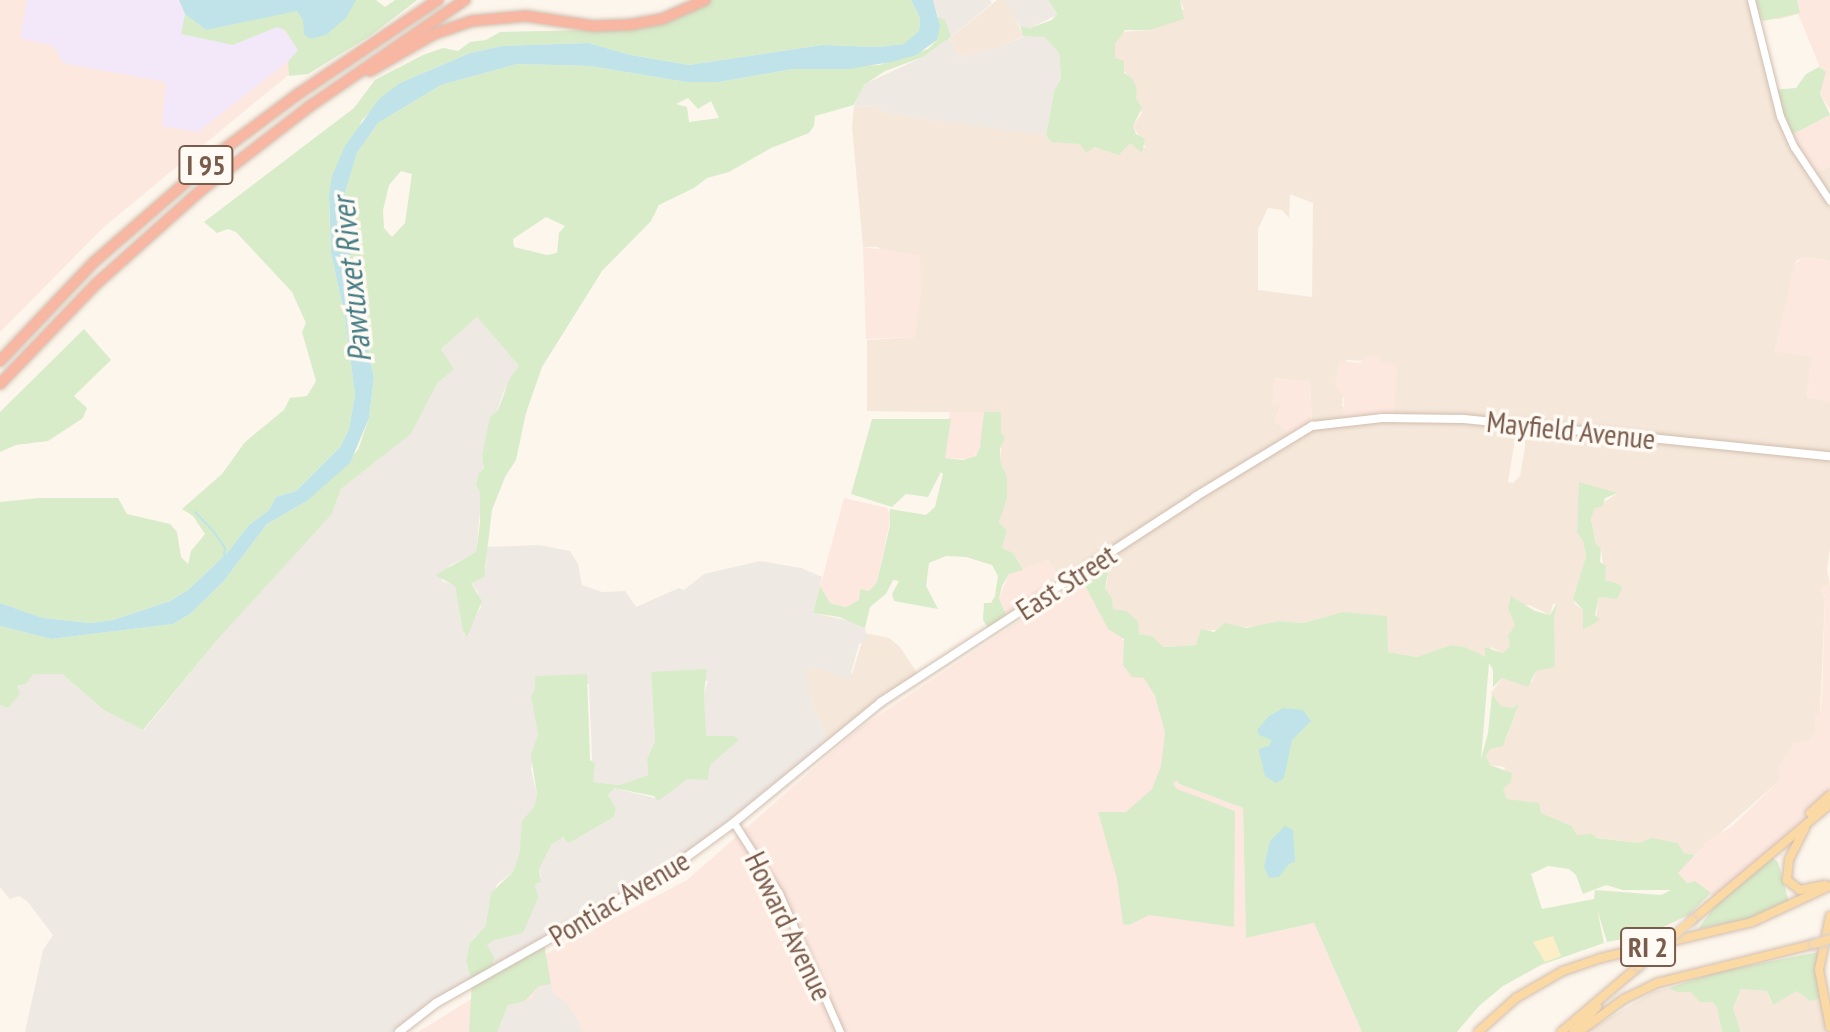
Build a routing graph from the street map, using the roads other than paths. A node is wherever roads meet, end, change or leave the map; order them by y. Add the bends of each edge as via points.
1 (438, 0) edge
2 (465, 0) edge
3 (705, 0) edge
4 (1751, 0) edge
5 (310, 106) junction
6 (1830, 201) edge
7 (0, 361) edge
8 (0, 384) edge
9 (1312, 426) joint
10 (1830, 456) edge
11 (825, 745) joint
12 (1829, 798) edge
13 (1812, 818) junction
14 (734, 823) junction
15 (1766, 856) junction
16 (1830, 885) edge
17 (1830, 916) edge
18 (1830, 939) edge
19 (1615, 987) junction
20 (1830, 1027) edge
21 (399, 1032) edge
22 (840, 1032) edge
23 (1478, 1032) edge
24 (1561, 1032) edge
25 (1573, 1032) edge
26 (1579, 1032) edge

1 - 7 highway, I 95 via 211,160 94,262
2 - 5 highway, I 95
3 - 5 highway via 672,16 628,25 518,16 462,23
4 - 6 street via 1780,116
5 - 8 highway, I 95 via 147,237
9 - 10 main road, Mayfield Avenue via 1383,418 1463,419
9 - 11 main road, East Street via 1151,525 881,702
11 - 14 main road, Pontiac Avenue
12 - 13 main road
12 - 15 main road
13 - 15 main road
13 - 16 main road via 1793,849 1786,877 1800,890
14 - 21 main road, Pontiac Avenue via 651,882 436,1003
14 - 22 street, Howard Avenue via 779,893
15 - 19 main road, bridge
16 - 23 main road, RI 2 via 1752,922 1563,971 1516,998
17 - 20 main road via 1819,970
18 - 26 main road, RI 2, bridge via 1657,983 1624,999
19 - 24 main road
19 - 25 main road

